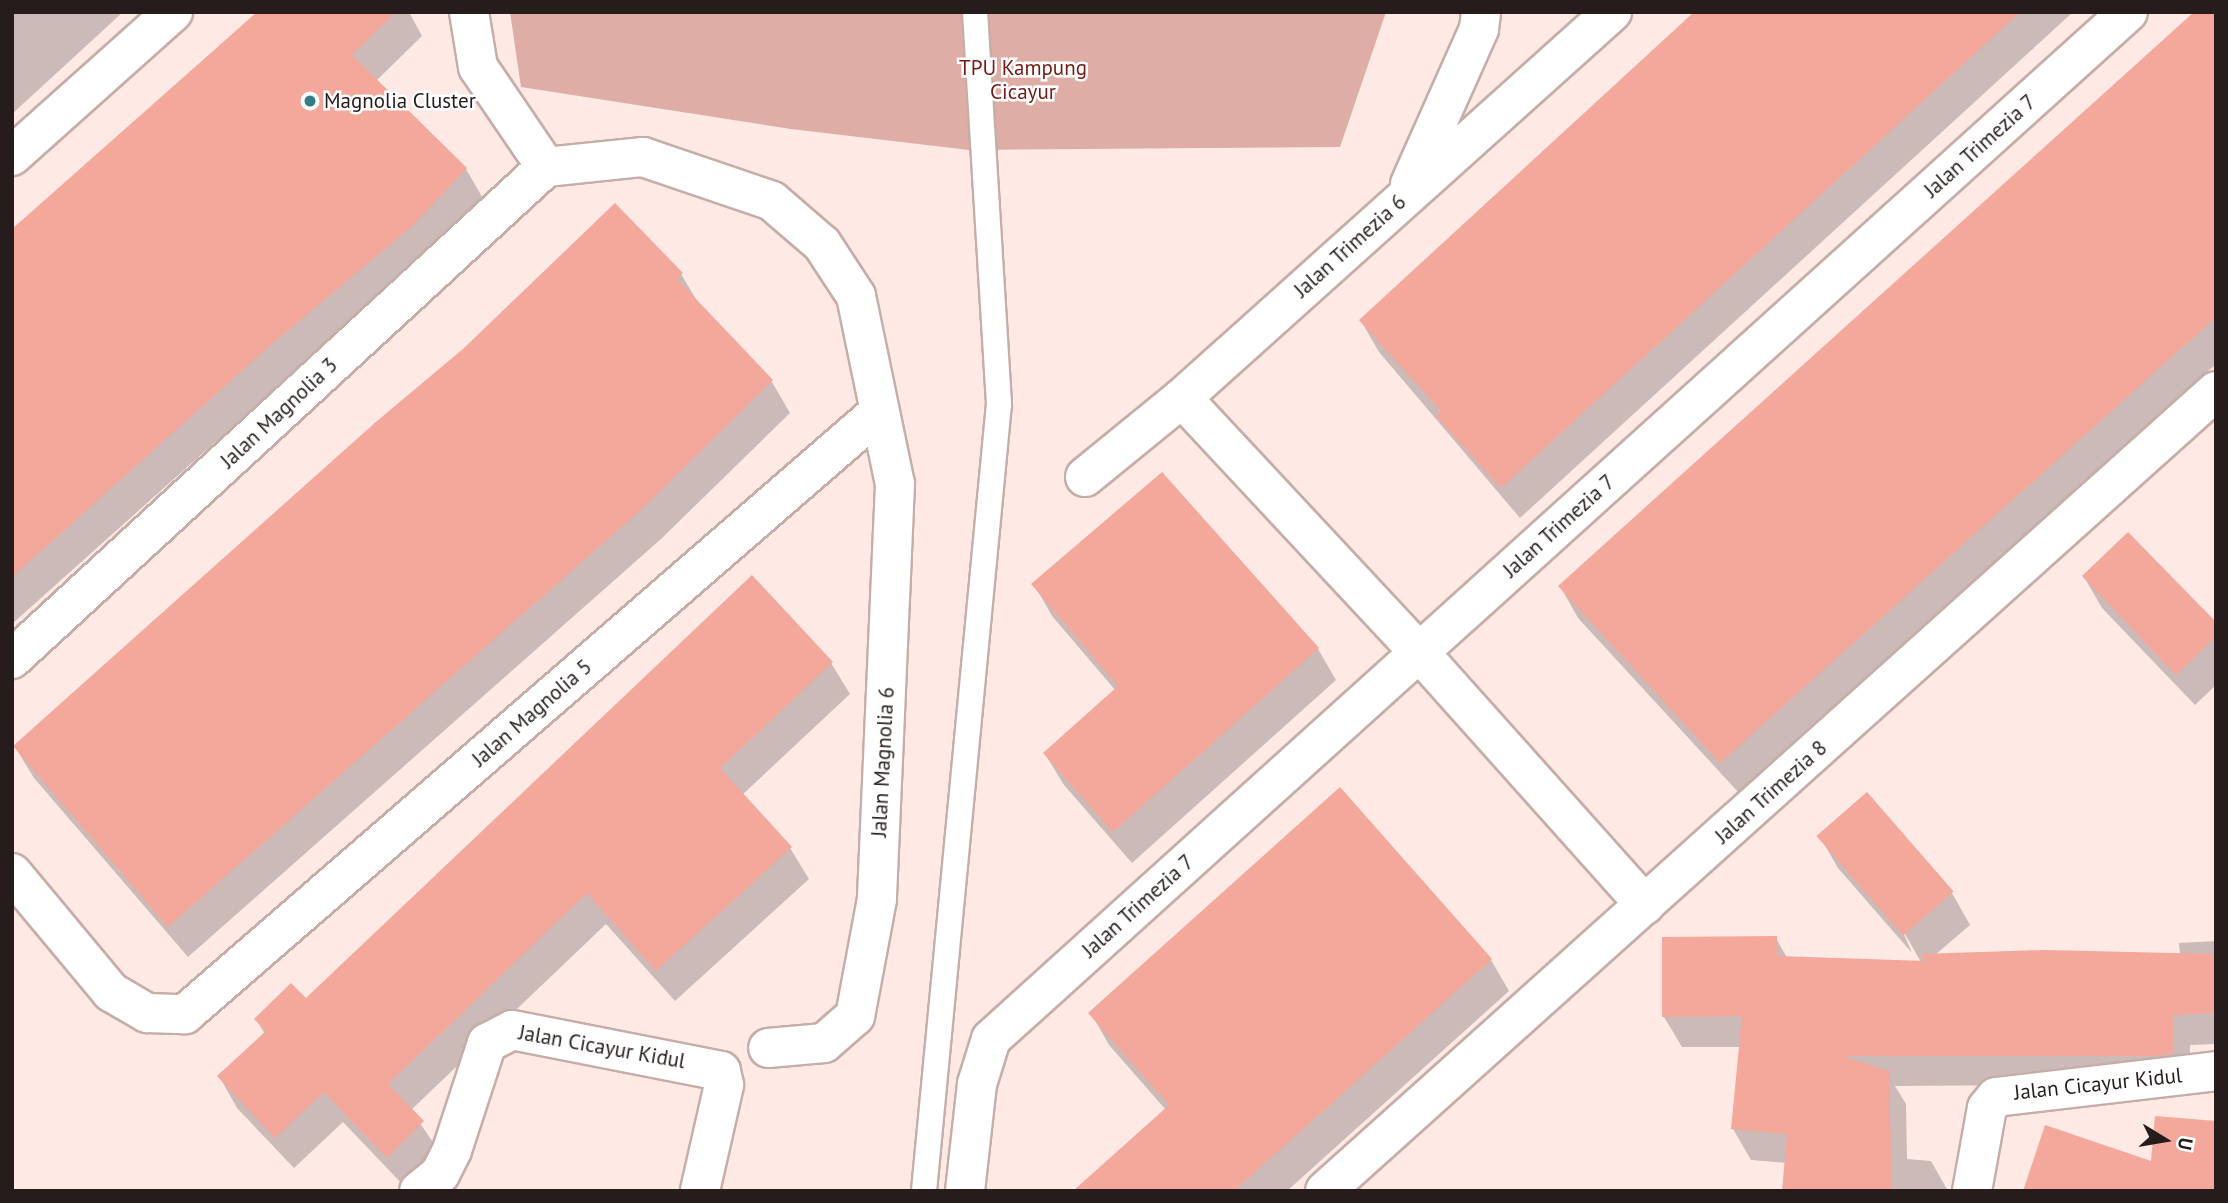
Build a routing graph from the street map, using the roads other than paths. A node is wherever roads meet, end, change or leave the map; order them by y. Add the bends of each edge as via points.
1 (173, 12) edge
2 (469, 12) edge
3 (975, 12) edge
4 (1481, 12) edge
5 (1612, 12) edge
6 (2128, 12) edge
7 (12, 156) edge
8 (546, 167) junction
9 (1404, 197) junction
10 (2216, 391) edge
11 (1181, 398) junction
12 (879, 412) junction
13 (1085, 477) dead end
14 (1419, 652) junction
15 (12, 659) edge
16 (12, 873) edge
17 (1645, 905) junction
18 (768, 1048) dead end
19 (2216, 1071) edge
20 (419, 1191) edge
21 (700, 1191) edge
22 (924, 1191) edge
23 (965, 1191) edge
24 (1325, 1191) edge
25 (1972, 1191) edge

1 - 7 street
2 - 8 street via 478,67
3 - 22 lane via 999,404
4 - 9 street via 1479,29
5 - 9 street, Jalan Trimezia 6
6 - 14 street, Jalan Trimezia 7
8 - 12 street, Jalan Magnolia 6 via 643,157 772,201 822,244 856,296
8 - 15 street, Jalan Magnolia 3
9 - 11 street, Jalan Trimezia 6
10 - 17 street, Jalan Trimezia 8
11 - 13 street, Jalan Trimezia 6
11 - 14 street
12 - 16 street, Jalan Magnolia 5 via 185,1014 147,1013 111,992
12 - 18 street, Jalan Magnolia 6 via 895,484 877,899 855,1016 824,1043
14 - 17 street
14 - 23 street, Jalan Trimezia 7 via 991,1039 977,1084
17 - 24 street, Jalan Trimezia 8
19 - 25 street, Jalan Cicayur Kidul via 1996,1097 1987,1108
20 - 21 street, Jalan Cicayur Kidul via 440,1174 452,1150 487,1044 512,1030 719,1070 724,1085

